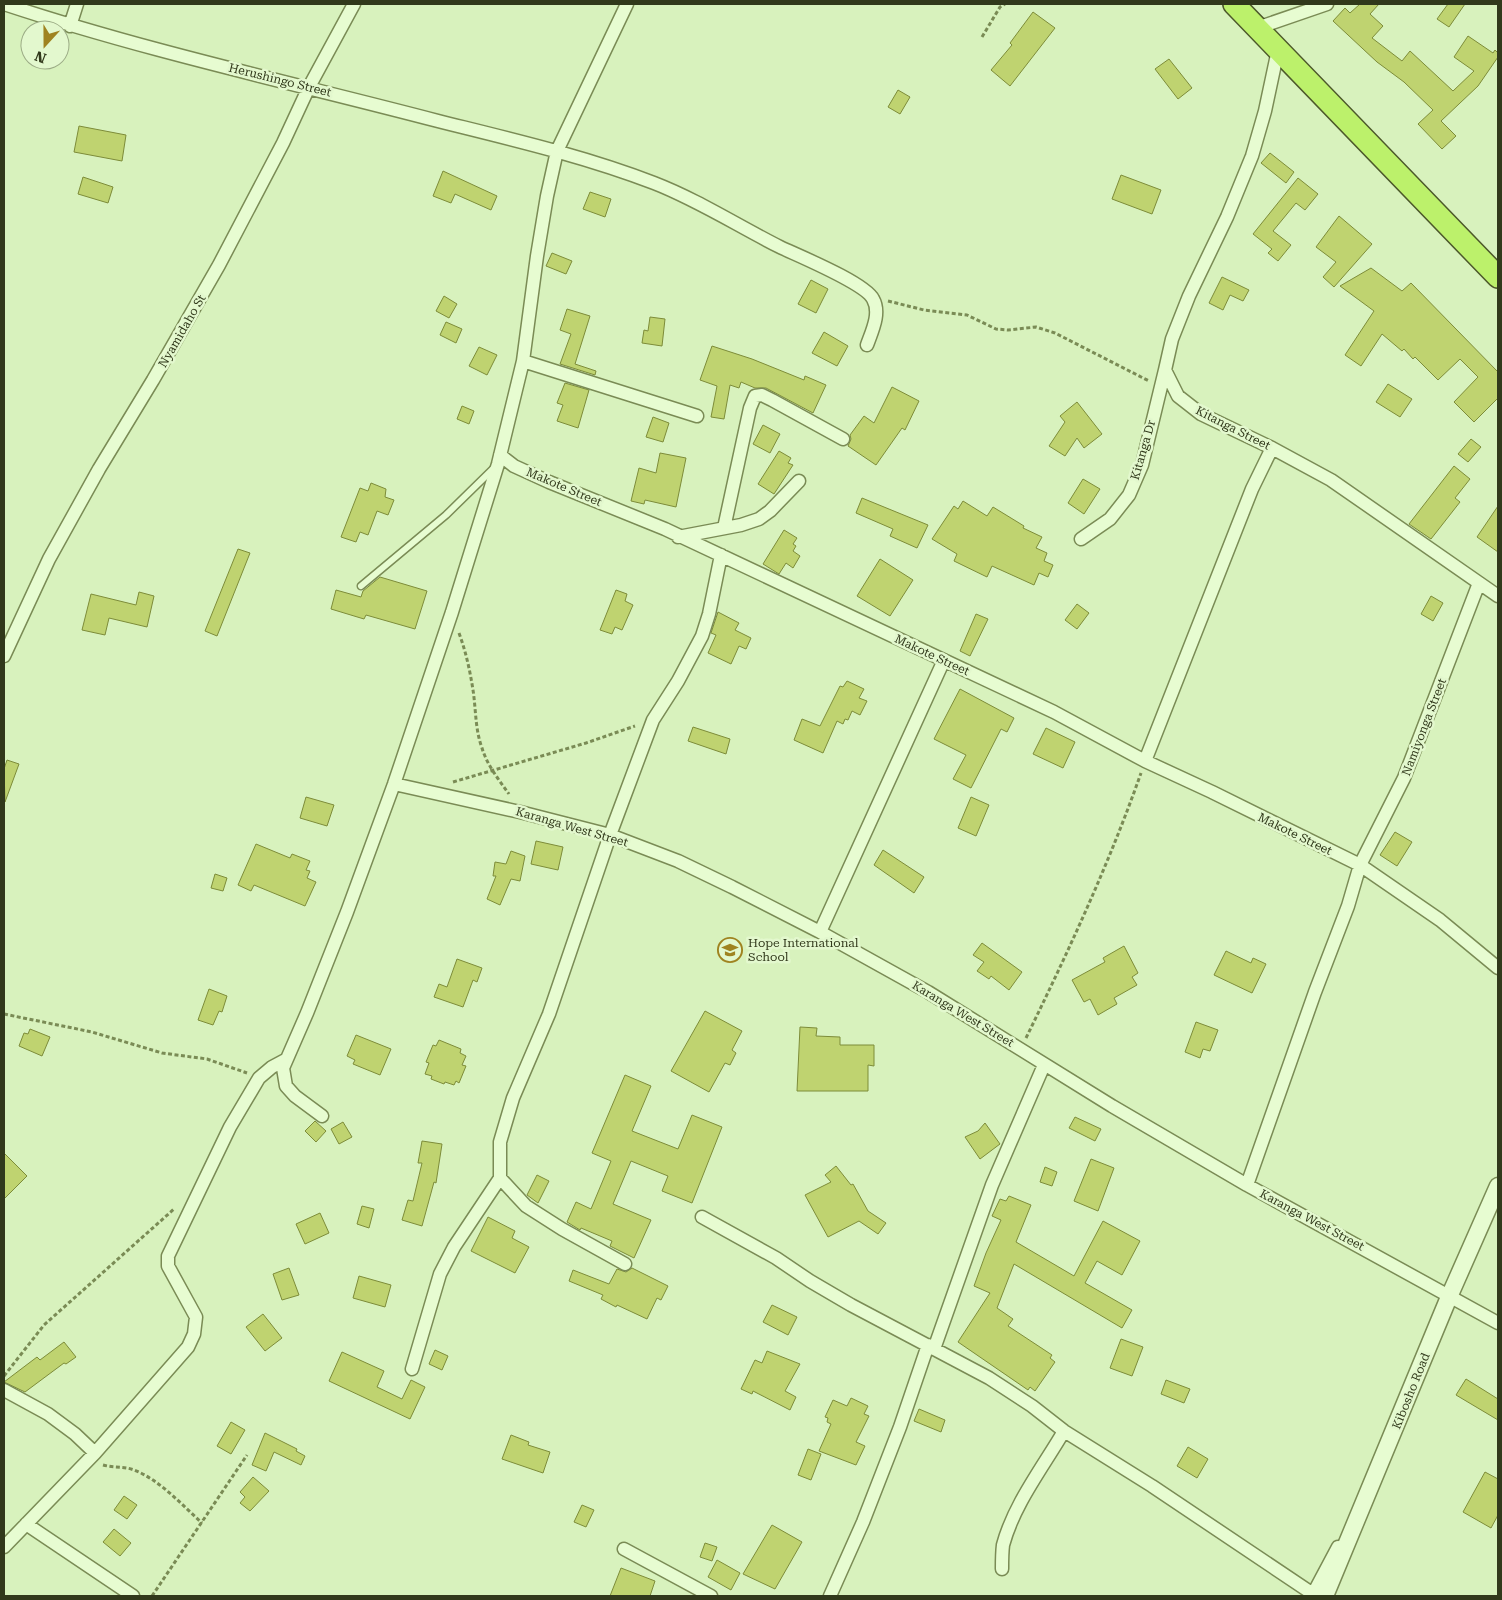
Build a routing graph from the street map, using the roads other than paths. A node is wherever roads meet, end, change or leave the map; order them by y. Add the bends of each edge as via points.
1 (4, 4) edge
2 (77, 4) edge
3 (354, 4) edge
4 (627, 4) edge
5 (1234, 4) edge
6 (1327, 4) edge
7 (52, 20) edge
8 (70, 26) joint
9 (1257, 28) junction
10 (1278, 50) junction
11 (309, 87) junction
12 (557, 152) junction
13 (1498, 277) edge
14 (867, 345) dead end
15 (523, 361) junction
16 (1165, 370) junction
17 (697, 416) dead end
18 (844, 439) dead end
19 (1272, 448) junction
20 (499, 460) junction
21 (799, 481) dead end
22 (724, 528) junction
23 (678, 537) junction
24 (1081, 539) dead end
25 (721, 555) junction
26 (1479, 584) junction
27 (361, 586) dead end
28 (1498, 596) edge
29 (4, 656) edge
30 (944, 660) junction
31 (1145, 761) junction
32 (394, 784) junction
33 (610, 835) junction
34 (1360, 865) junction
35 (820, 932) junction
36 (1498, 968) edge
37 (287, 1059) junction
38 (1044, 1064) junction
39 (322, 1116) dead end
40 (500, 1178) junction
41 (1247, 1185) junction
42 (1498, 1186) edge
43 (702, 1217) dead end
44 (625, 1264) dead end
45 (1449, 1297) junction
46 (1498, 1323) edge
47 (931, 1347) junction
48 (412, 1369) dead end
49 (4, 1390) edge
50 (1064, 1431) junction
51 (92, 1457) junction
52 (26, 1524) junction
53 (4, 1548) edge
54 (624, 1549) dead end
55 (1002, 1569) dead end
56 (133, 1596) edge
57 (711, 1596) edge
58 (830, 1596) edge
59 (1316, 1596) edge

1 - 7 street, Herushingo Street
2 - 8 street
3 - 11 street, Nyamidaho St
4 - 12 street
5 - 9 highway
6 - 9 street
8 - 11 street, Herushingo Street
9 - 10 highway
10 - 13 highway
10 - 16 street via 1252,156 1172,339
11 - 12 street, Herushingo Street
11 - 29 street, Nyamidaho St via 219,265 49,559
12 - 14 street, Herushingo Street via 655,184 863,288 873,297 877,311
12 - 15 street via 538,248
15 - 17 street
15 - 20 street
16 - 19 street, Kitanga Street via 1178,396 1201,414
16 - 24 street, Kitanga Dr via 1142,465 1129,495 1110,519
18 - 22 street via 762,395 755,396
19 - 26 street, Kitanga Street via 1331,480
19 - 31 street via 1252,489
20 - 23 street, Makote Street
20 - 27 lane via 446,514
20 - 32 street
21 - 22 street via 759,519
22 - 23 street
23 - 25 street, Makote Street
25 - 30 street, Makote Street
25 - 33 street via 702,636 653,720
26 - 28 street, Kitanga Street
26 - 34 street, Namiyonga Street via 1404,778
30 - 31 street, Makote Street via 1054,712
30 - 35 street
31 - 34 street, Makote Street
32 - 33 street, Karanga West Street
32 - 37 street via 347,912
33 - 35 street, Karanga West Street via 678,861
33 - 40 street via 549,1014 513,1098 500,1142
34 - 36 street, Makote Street via 1440,920
34 - 41 street
35 - 38 street, Karanga West Street via 928,992
37 - 39 street via 283,1068 286,1086
37 - 51 street via 259,1078 230,1127 168,1256 168,1266 196,1317 188,1347
38 - 41 street, Karanga West Street
38 - 47 street via 992,1185
40 - 44 street via 526,1206
40 - 48 street via 440,1274
41 - 45 street, Karanga West Street
42 - 45 street, Kibosho Road
43 - 47 street via 851,1305
45 - 46 street, Karanga West Street
45 - 59 street, Kibosho Road via 1377,1474
47 - 50 street via 989,1378
47 - 58 street via 863,1522
49 - 51 street via 48,1414 75,1434
50 - 55 street via 1010,1526 1003,1547
50 - 59 street
51 - 52 street
52 - 53 street
52 - 56 street
54 - 57 street

